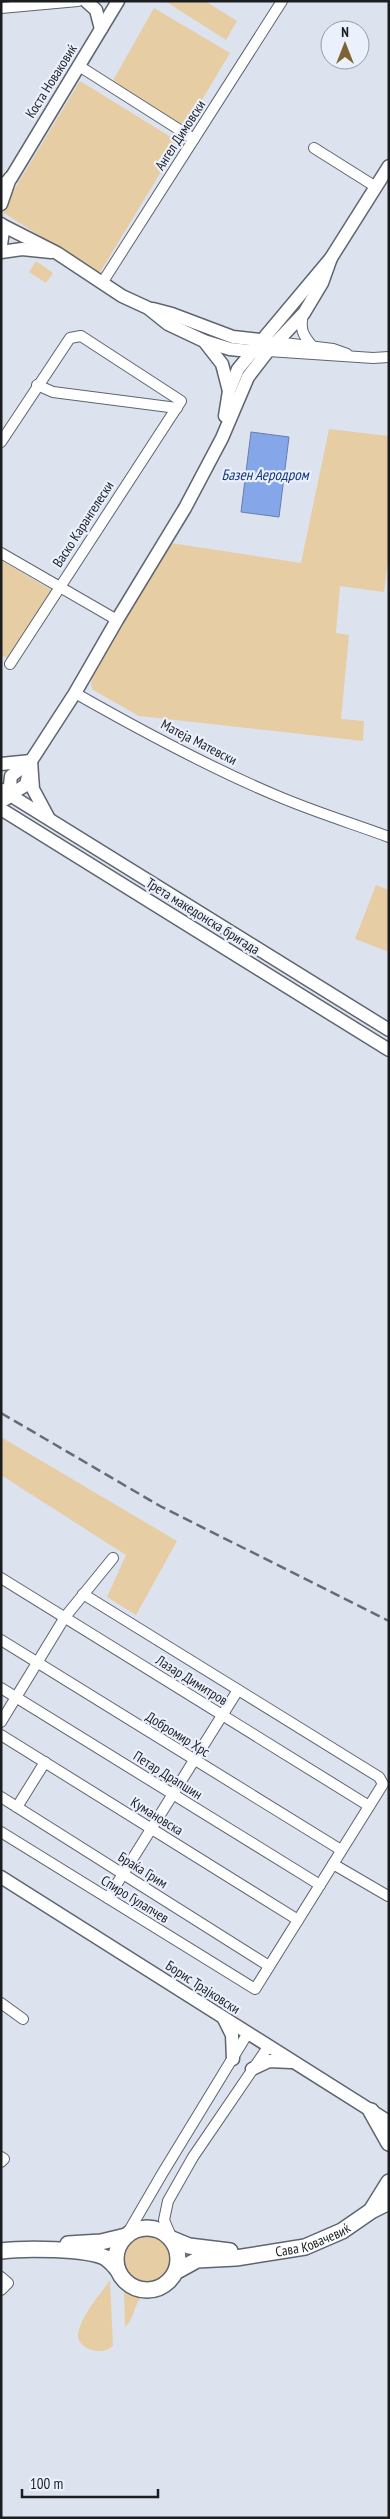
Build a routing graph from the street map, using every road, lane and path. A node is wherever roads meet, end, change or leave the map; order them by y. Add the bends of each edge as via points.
1 (78, 1) edge
2 (86, 1) edge
3 (118, 1) edge
4 (282, 1) edge
5 (1, 8) edge
6 (101, 29) junction
7 (79, 66) junction
8 (194, 139) junction
9 (314, 148) dead end
10 (389, 166) edge
11 (10, 178) junction
12 (1, 187) edge
13 (376, 187) junction
14 (1, 204) edge
15 (2, 225) edge
16 (1, 245) edge
17 (1, 252) edge
18 (57, 253) junction
19 (331, 258) junction
20 (102, 283) junction
21 (148, 308) junction
22 (304, 313) junction
23 (204, 341) junction
24 (268, 345) junction
25 (312, 346) junction
26 (253, 352) junction
27 (350, 355) junction
28 (389, 356) edge
29 (38, 385) junction
30 (230, 392) junction
31 (179, 404) junction
32 (222, 438) junction
33 (1, 442) edge
34 (1, 553) edge
35 (60, 588) junction
36 (117, 620) junction
37 (10, 664) dead end
38 (75, 693) junction
39 (32, 761) junction
40 (1, 764) edge
41 (3, 800) edge
42 (48, 818) junction
43 (389, 836) edge
44 (388, 1027) edge
45 (389, 1050) edge
46 (113, 1558) dead end
47 (1, 1578) edge
48 (84, 1594) junction
49 (65, 1617) junction
50 (1, 1640) edge
51 (37, 1663) junction
52 (1, 1688) edge
53 (238, 1690) junction
54 (16, 1697) junction
55 (222, 1715) junction
56 (1, 1722) edge
57 (1, 1735) edge
58 (194, 1760) junction
59 (45, 1762) junction
60 (173, 1794) junction
61 (1, 1797) edge
62 (368, 1806) junction
63 (17, 1807) junction
64 (152, 1828) junction
65 (1, 1832) edge
66 (341, 1850) junction
67 (333, 1864) junction
68 (123, 1874) junction
69 (1, 1877) edge
70 (320, 1885) junction
71 (388, 1896) edge
72 (108, 1898) junction
73 (298, 1920) junction
74 (270, 1966) junction
75 (1, 2003) edge
76 (223, 2016) junction
77 (24, 2019) dead end
78 (248, 2033) junction
79 (268, 2046) junction
80 (233, 2059) junction
81 (292, 2062) junction
82 (252, 2069) junction
83 (372, 2111) junction
84 (389, 2112) edge
85 (389, 2122) edge
86 (389, 2143) edge
87 (1, 2157) edge
88 (1, 2162) edge
89 (389, 2182) edge
90 (389, 2202) edge
91 (371, 2211) junction
92 (126, 2236) junction
93 (172, 2239) junction
94 (47, 2248) junction
95 (1, 2251) edge
96 (249, 2255) junction
97 (117, 2268) junction
98 (177, 2271) junction

1 - 5 street
2 - 6 street via 96,10
3 - 6 street, Коста Новаковиќ
4 - 8 street, Ангел Димовски
6 - 7 street, Коста Новаковиќ
7 - 8 street
7 - 11 street, Коста Новаковиќ
8 - 20 street, Ангел Димовски
9 - 13 street
10 - 13 street
11 - 12 street, Коста Новаковиќ
11 - 14 street, Коста Новаковиќ
13 - 19 street
15 - 16 street
15 - 18 street
17 - 18 street via 22,248
18 - 20 street
19 - 22 street
19 - 24 street
20 - 21 street
21 - 23 street via 168,324
21 - 24 street via 233,337
22 - 24 street
22 - 25 street via 302,335
23 - 26 street
23 - 30 street via 222,364
24 - 25 street
24 - 26 street
24 - 27 street via 333,357
24 - 32 street via 241,389
25 - 27 street
26 - 30 street via 238,369
27 - 28 street
29 - 31 street via 53,392
29 - 31 street via 70,338 81,336
29 - 33 street
30 - 32 street
31 - 35 street, Васко Карангелески
32 - 36 street via 185,508
34 - 35 street
35 - 36 street
35 - 37 street, Васко Карангелески
36 - 38 street
38 - 39 street
38 - 43 street, Матеја Матевски via 238,779 312,810
39 - 40 street
39 - 41 street via 12,776
39 - 42 street via 33,789
41 - 42 street, Трета македонска бригада
41 - 45 street, Трета македонска бригада
42 - 44 street, Трета македонска бригада
46 - 48 street
47 - 49 street, Лазар Димитров
48 - 49 street
48 - 53 street
49 - 51 street
49 - 55 street, Лазар Димитров
50 - 51 street, Добромир Хрс
51 - 54 street
51 - 58 street, Добромир Хрс
52 - 54 street, Петар Драпшин
53 - 55 street
53 - 62 street via 382,1780
54 - 56 street
54 - 60 street, Петар Драпшин
55 - 58 street
55 - 62 street, Лазар Димитров
57 - 59 street, Кумановска
58 - 60 street
58 - 66 street, Добромир Хрс
59 - 63 street
59 - 64 street, Кумановска
60 - 64 street
60 - 70 street, Петар Драпшин
61 - 63 street, Браќа Грим
62 - 66 street
63 - 68 street, Браќа Грим
64 - 68 street
64 - 73 street, Кумановска
65 - 72 street, Спиро Гулапчев
66 - 67 street
67 - 70 street
67 - 71 street
68 - 72 street
68 - 74 street, Браќа Грим
69 - 76 street, Борис Трајковски
70 - 73 street
72 - 74 street, Спиро Гулапчев via 255,1989
73 - 74 street
75 - 77 street
76 - 78 street, Борис Трајковски
76 - 80 street via 232,2035
78 - 79 street, Борис Трајковски
78 - 80 street
79 - 81 street, Борис Трајковски
79 - 82 street
80 - 92 street
81 - 82 street via 270,2061
81 - 83 street, Борис Трајковски
82 - 93 street via 168,2201 164,2220
83 - 84 street
83 - 85 street, Борис Трајковски
83 - 86 main road
87 - 88 street via 4,2159
89 - 91 main road, Сава Ковачевиќ
90 - 91 main road, Сава Ковачевиќ
91 - 96 main road, Сава Ковачевиќ via 342,2231 305,2247
92 - 93 main road via 147,2228 158,2230
92 - 94 main road
92 - 97 main road via 117,2251
93 - 96 main road, Сава Ковачевиќ via 189,2246
93 - 98 main road via 178,2254
94 - 95 main road
94 - 97 main road via 102,2256
96 - 98 main road, Сава Ковачевиќ via 197,2260
97 - 98 main road via 127,2283 143,2290 161,2288

